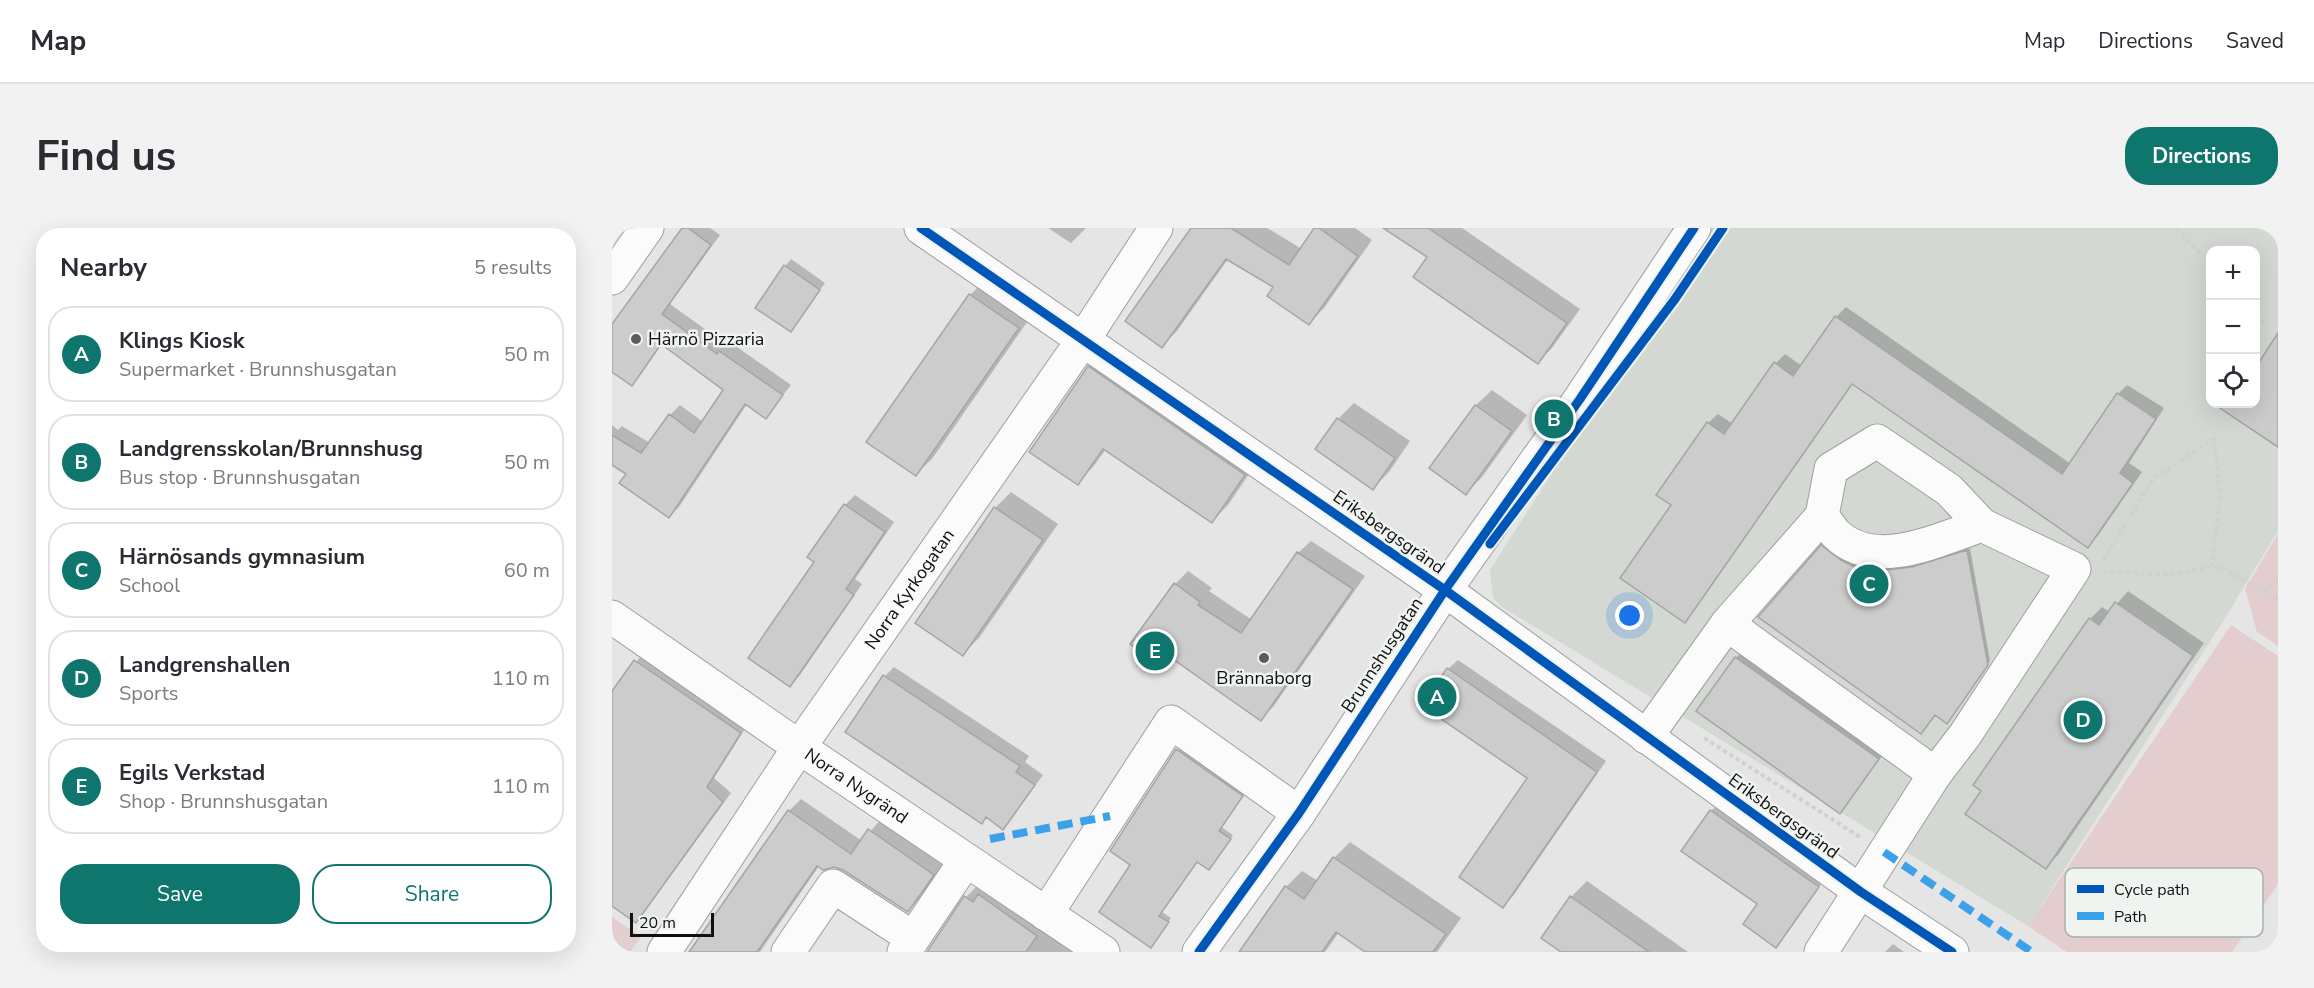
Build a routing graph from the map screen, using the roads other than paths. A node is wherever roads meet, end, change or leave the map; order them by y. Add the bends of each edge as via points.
1 (647, 228) edge
2 (921, 228) edge
3 (1156, 228) edge
4 (1694, 228) edge
5 (612, 278) edge
6 (1083, 340) junction
7 (1822, 516) junction
8 (1982, 525) junction
9 (1444, 590) junction
10 (612, 617) edge
11 (1728, 624) junction
12 (1646, 737) junction
13 (801, 746) junction
14 (1935, 774) junction
15 (1299, 813) junction
16 (963, 858) junction
17 (1861, 892) junction
18 (1046, 914) junction
19 (908, 945) edge
20 (664, 952) edge
21 (788, 952) edge
22 (1103, 952) edge
23 (1199, 952) edge
24 (1821, 952) edge
25 (1952, 952) edge

1 - 5 street
2 - 6 street, Eriksbergsgränd
3 - 6 street, Norra Kyrkogatan
4 - 9 street, Brunnshusgatan via 1580,399
6 - 9 street, Eriksbergsgränd
6 - 13 street, Norra Kyrkogatan
7 - 8 street via 1838,536 1866,551 1900,552
7 - 8 street via 1831,468 1877,441 1949,490
7 - 11 street
8 - 14 street via 2085,570
9 - 12 street, Eriksbergsgränd
9 - 15 street, Brunnshusgatan
10 - 13 street, Norra Nygränd
11 - 12 street
11 - 14 street
12 - 17 street, Eriksbergsgränd
13 - 16 street, Norra Nygränd
13 - 20 street, Norra Kyrkogatan
14 - 17 street
15 - 18 street via 1171,722
15 - 23 street, Brunnshusgatan
16 - 18 street, Norra Nygränd
16 - 19 street via 960,869
17 - 24 street
17 - 25 street, Eriksbergsgränd
18 - 22 street, Norra Nygränd
19 - 21 street via 833,886

